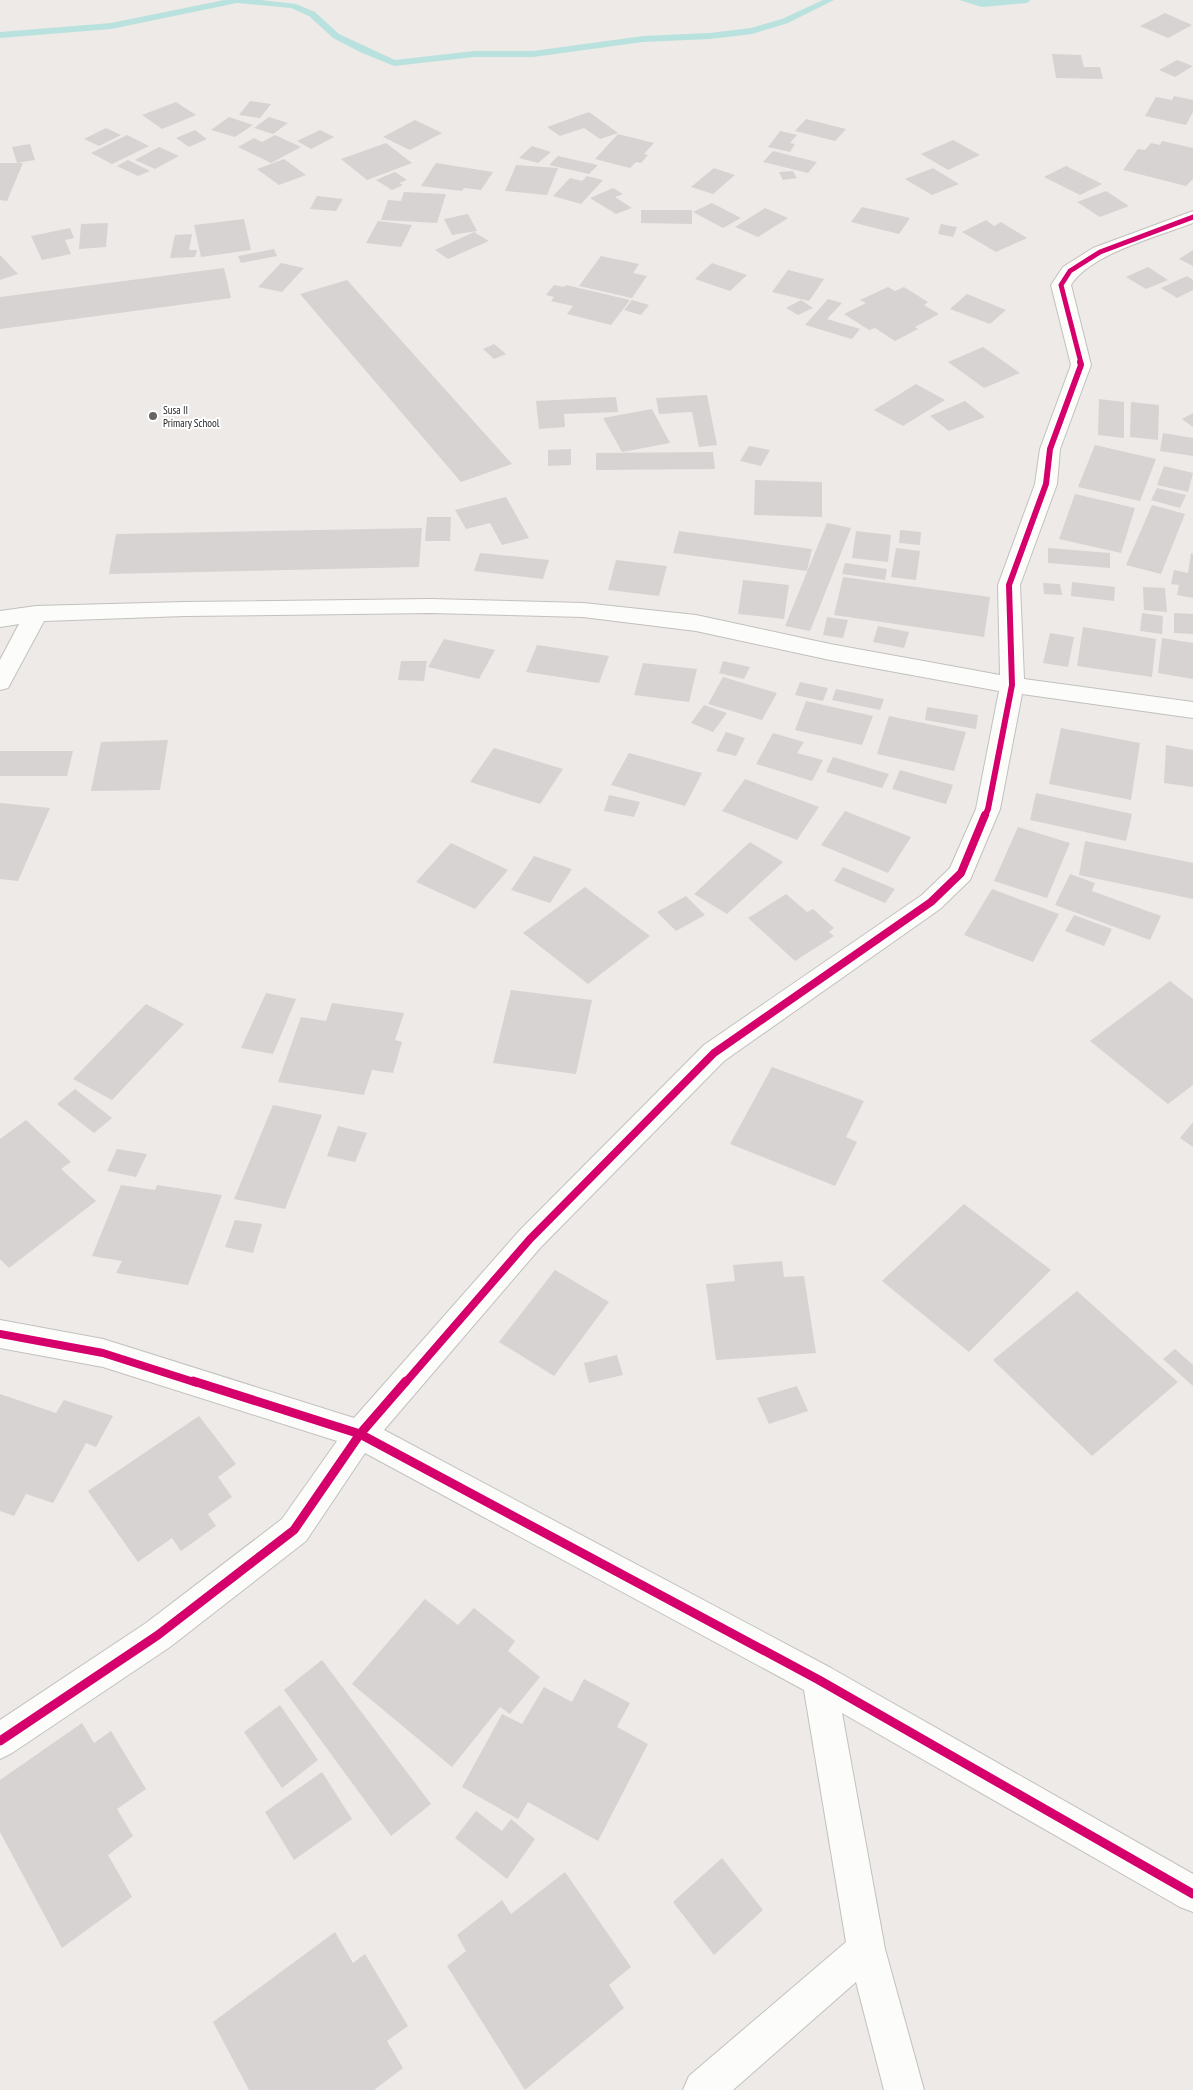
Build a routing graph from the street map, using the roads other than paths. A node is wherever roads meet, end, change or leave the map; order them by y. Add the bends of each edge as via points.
1 (1193, 217) edge
2 (36, 614) junction
3 (0, 619) edge
4 (0, 682) edge
5 (1012, 685) junction
6 (1193, 710) edge
7 (0, 1334) edge
8 (360, 1434) junction
9 (818, 1680) junction
10 (0, 1741) edge
11 (1193, 1894) edge
12 (866, 1949) junction
13 (703, 2090) edge
14 (904, 2090) edge

1 - 5 street via 1100,252 1070,271 1061,285 1081,365 1050,449 1046,484 1009,585
2 - 3 street
2 - 4 street
2 - 5 street via 431,606 583,610 696,623 830,652
5 - 6 street
5 - 8 street via 988,809 961,873 931,902 714,1052 530,1239
7 - 8 street via 103,1354
8 - 9 street
8 - 10 street via 294,1530 158,1635
9 - 11 street
9 - 12 street
12 - 13 street
12 - 14 street

